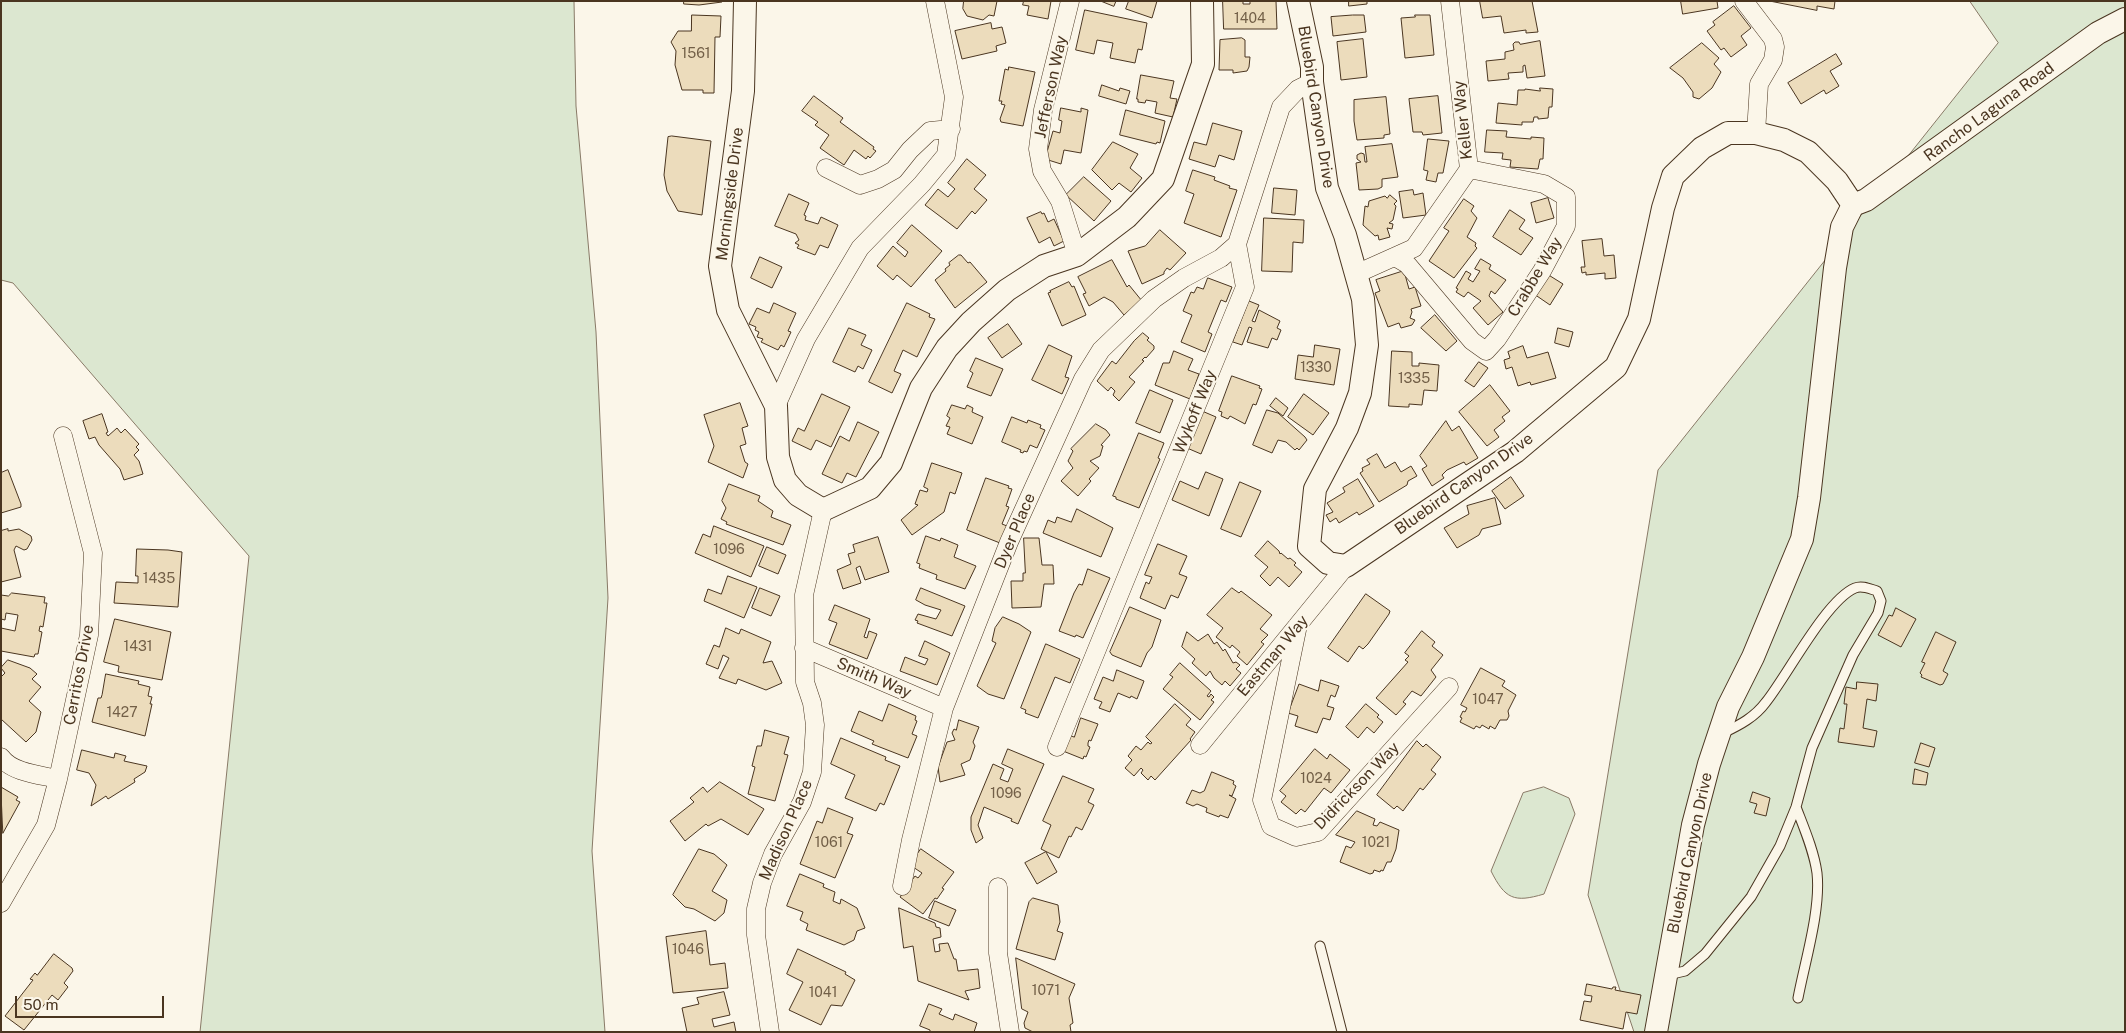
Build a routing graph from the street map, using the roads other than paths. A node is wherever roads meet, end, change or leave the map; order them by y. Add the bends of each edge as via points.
1 (745, 1) edge
2 (934, 1) edge
3 (1070, 1) edge
4 (1202, 1) edge
5 (1298, 1) edge
6 (1450, 1) edge
7 (1744, 1) edge
8 (2125, 19) edge
9 (1312, 82) junction
10 (951, 129) junction
11 (1756, 133) junction
12 (826, 168) dead end
13 (1469, 169) junction
14 (1853, 205) junction
15 (1237, 244) junction
16 (1077, 255) junction
17 (1395, 256) junction
18 (1356, 274) junction
19 (776, 406) junction
20 (64, 436) dead end
21 (823, 510) junction
22 (1346, 566) junction
23 (1298, 625) junction
24 (804, 648) junction
25 (1449, 687) dead end
26 (944, 708) junction
27 (1719, 736) junction
28 (1200, 745) dead end
29 (1057, 747) dead end
30 (1, 757) edge
31 (58, 779) junction
32 (1796, 807) junction
33 (902, 886) dead end
34 (998, 887) dead end
35 (1, 903) edge
36 (1320, 946) dead end
37 (1666, 976) junction
38 (1798, 998) dead end
39 (770, 1032) edge
40 (1010, 1032) edge
41 (1342, 1032) edge
42 (1656, 1032) edge

1 - 19 street, Morningside Drive via 743,91 720,266 728,310
2 - 10 street via 954,97
3 - 16 street, Jefferson Way via 1043,110 1038,149 1042,171 1060,201
4 - 16 street via 1203,64 1163,179 1127,217
5 - 9 street, Bluebird Canyon Drive via 1312,67
6 - 13 street, Keller Way
7 - 11 street via 1775,47 1773,60 1759,84
8 - 14 street, Rancho Laguna Road via 2098,33 1866,200
9 - 15 street, Wykoff Way via 1298,89 1281,107
9 - 18 street, Bluebird Canyon Drive via 1327,188
10 - 12 street via 930,131 894,170 869,182 860,184
10 - 19 street via 946,155 860,248 806,339
11 - 14 street, Bluebird Canyon Drive via 1784,140 1808,152 1837,182
11 - 22 street, Bluebird Canyon Drive via 1728,133 1702,148 1673,176 1639,319 1616,367 1515,452
13 - 17 street, Keller Way via 1414,248
13 - 17 street, Crabbe Way via 1544,184 1566,197 1566,226 1542,271 1486,351 1472,340 1406,264
14 - 27 street, Bluebird Canyon Drive via 1842,227 1834,268 1810,498 1802,539 1753,657 1728,707
15 - 26 street, Dyer Place via 1221,258 1154,299 1101,350 1080,386 1009,542
15 - 29 street, Wykoff Way via 1245,287
16 - 21 street via 1044,266 1007,290 971,322 947,348 921,388 891,463 870,488
17 - 18 street, Keller Way
18 - 22 street, Bluebird Canyon Drive via 1363,299 1367,345 1360,393 1347,428 1315,489 1309,546 1328,563
19 - 21 street via 778,456 784,480 798,495
20 - 31 street, Cerritos Drive via 93,553 89,634
21 - 24 street, Madison Place via 804,595
22 - 23 street, Eastman Way
23 - 25 street, Didrickson Way via 1262,800 1271,826 1296,836 1318,832
23 - 28 street, Eastman Way
24 - 26 street, Smith Way
24 - 39 street, Madison Place via 805,682 815,725 812,772 802,802 764,876 756,909 756,935
26 - 33 street, Dyer Place
27 - 32 lane via 1746,722 1766,704 1831,608 1854,588 1877,591 1881,601 1878,613 1853,655 1812,748
27 - 37 street, Bluebird Canyon Drive via 1693,825
30 - 31 street via 22,770
31 - 35 street, Cerritos Drive via 46,825
32 - 37 lane via 1780,846 1751,897 1705,954 1685,971
32 - 38 lane via 1817,872 1817,901
34 - 40 street via 998,953
36 - 41 lane
37 - 42 street, Bluebird Canyon Drive

